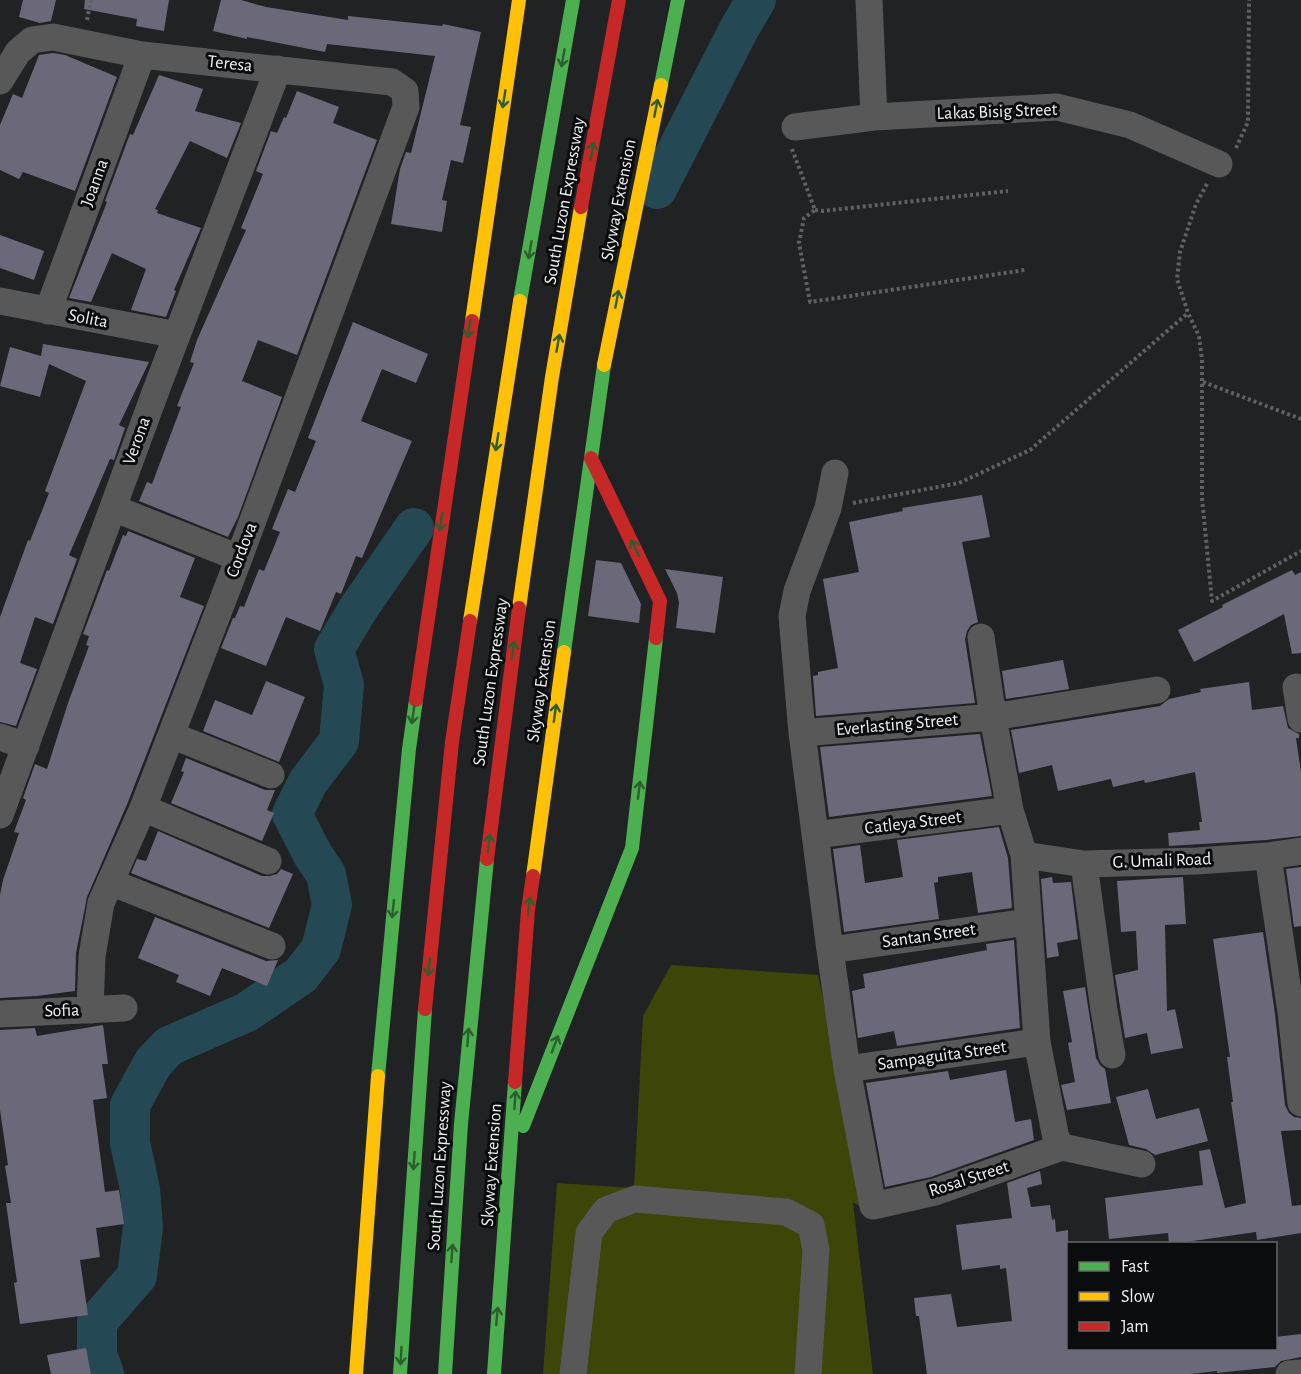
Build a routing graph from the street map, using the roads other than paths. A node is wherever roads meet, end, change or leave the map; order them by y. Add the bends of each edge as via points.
1 (519, 0) edge
2 (573, 0) edge
3 (619, 0) edge
4 (678, 0) edge
5 (868, 0) edge
6 (142, 55) junction
7 (278, 69) junction
8 (0, 81) edge
9 (405, 91) joint
10 (874, 117) junction
11 (795, 127) road end
12 (1219, 164) road end
13 (0, 300) edge
14 (48, 311) junction
15 (177, 335) junction
16 (591, 458) junction
17 (835, 473) dead end
18 (113, 508) junction
19 (239, 558) junction
20 (981, 637) dead end
21 (1296, 687) dead end
22 (1157, 690) dead end
23 (993, 717) junction
24 (1301, 719) edge
25 (802, 733) junction
26 (171, 735) junction
27 (0, 737) edge
28 (26, 746) junction
29 (271, 775) dead end
30 (143, 808) junction
31 (1010, 810) junction
32 (0, 816) edge
33 (815, 835) junction
34 (1301, 851) edge
35 (1024, 855) junction
36 (1268, 856) junction
37 (268, 861) dead end
38 (1084, 864) junction
39 (110, 882) junction
40 (1027, 922) junction
41 (272, 946) dead end
42 (830, 950) junction
43 (124, 1008) dead end
44 (90, 1010) junction
45 (0, 1014) edge
46 (1037, 1042) junction
47 (1112, 1055) dead end
48 (847, 1069) junction
49 (1301, 1103) edge
50 (1062, 1147) junction
51 (511, 1157) junction
52 (1142, 1164) dead end
53 (1301, 1373) edge
54 (356, 1374) edge
55 (400, 1374) edge
56 (445, 1374) edge
57 (494, 1374) edge
58 (573, 1374) edge
59 (808, 1374) edge
60 (1288, 1374) edge

1 -> 54 highway via 409,749 382,1022
2 -> 55 highway, South Luzon Expressway via 507,377 452,742 423,1024
56 -> 3 highway, South Luzon Expressway via 469,1028 500,740 553,375
16 -> 4 highway, Skyway Extension via 610,335
5 - 10 street
6 - 7 street, Teresa
6 - 8 street, Teresa via 43,39 18,52
6 - 14 street, Joanna
7 - 9 street, Teresa via 393,82
7 - 15 street, Verona
9 - 19 street, Cordova via 406,107
10 - 11 street, Lakas Bisig Street
10 - 12 street, Lakas Bisig Street via 1057,107 1130,125
13 - 14 street, Solita
14 - 15 street, Solita
15 - 18 street, Verona
51 -> 16 highway, Skyway Extension via 528,910
51 -> 16 highway via 632,848 660,601
17 - 25 street via 828,508 797,591 792,616
18 - 19 street
18 - 28 street, Verona
19 - 26 street, Cordova
20 - 23 street
21 - 24 street
22 - 23 street, Everlasting Street
23 - 25 street, Everlasting Street
23 - 31 street
25 - 33 street
26 - 29 street
26 - 30 street, Cordova
27 - 28 street
28 - 32 street, Verona
30 - 37 street
30 - 39 street, Cordova
31 - 33 street, Catleya Street
31 - 35 street
33 - 42 street
34 - 36 street, G. Umali Road
35 - 38 street, G. Umali Road
35 - 40 street
36 - 38 street, G. Umali Road
36 - 49 street
38 - 47 street
39 - 41 street
39 - 44 street, Cordova via 101,903 92,956
40 - 42 street, Santan Street
40 - 46 street
42 - 48 street
43 - 44 street, Sofia
44 - 45 street, Sofia
46 - 48 street, Sampaguita Street
46 - 50 street via 1052,1127
48 - 50 street, Rosal Street via 873,1206 935,1192
50 - 52 street
57 -> 51 highway, Skyway Extension
53 - 60 street
58 - 59 street via 589,1233 606,1210 635,1199 786,1212 811,1225 816,1250

